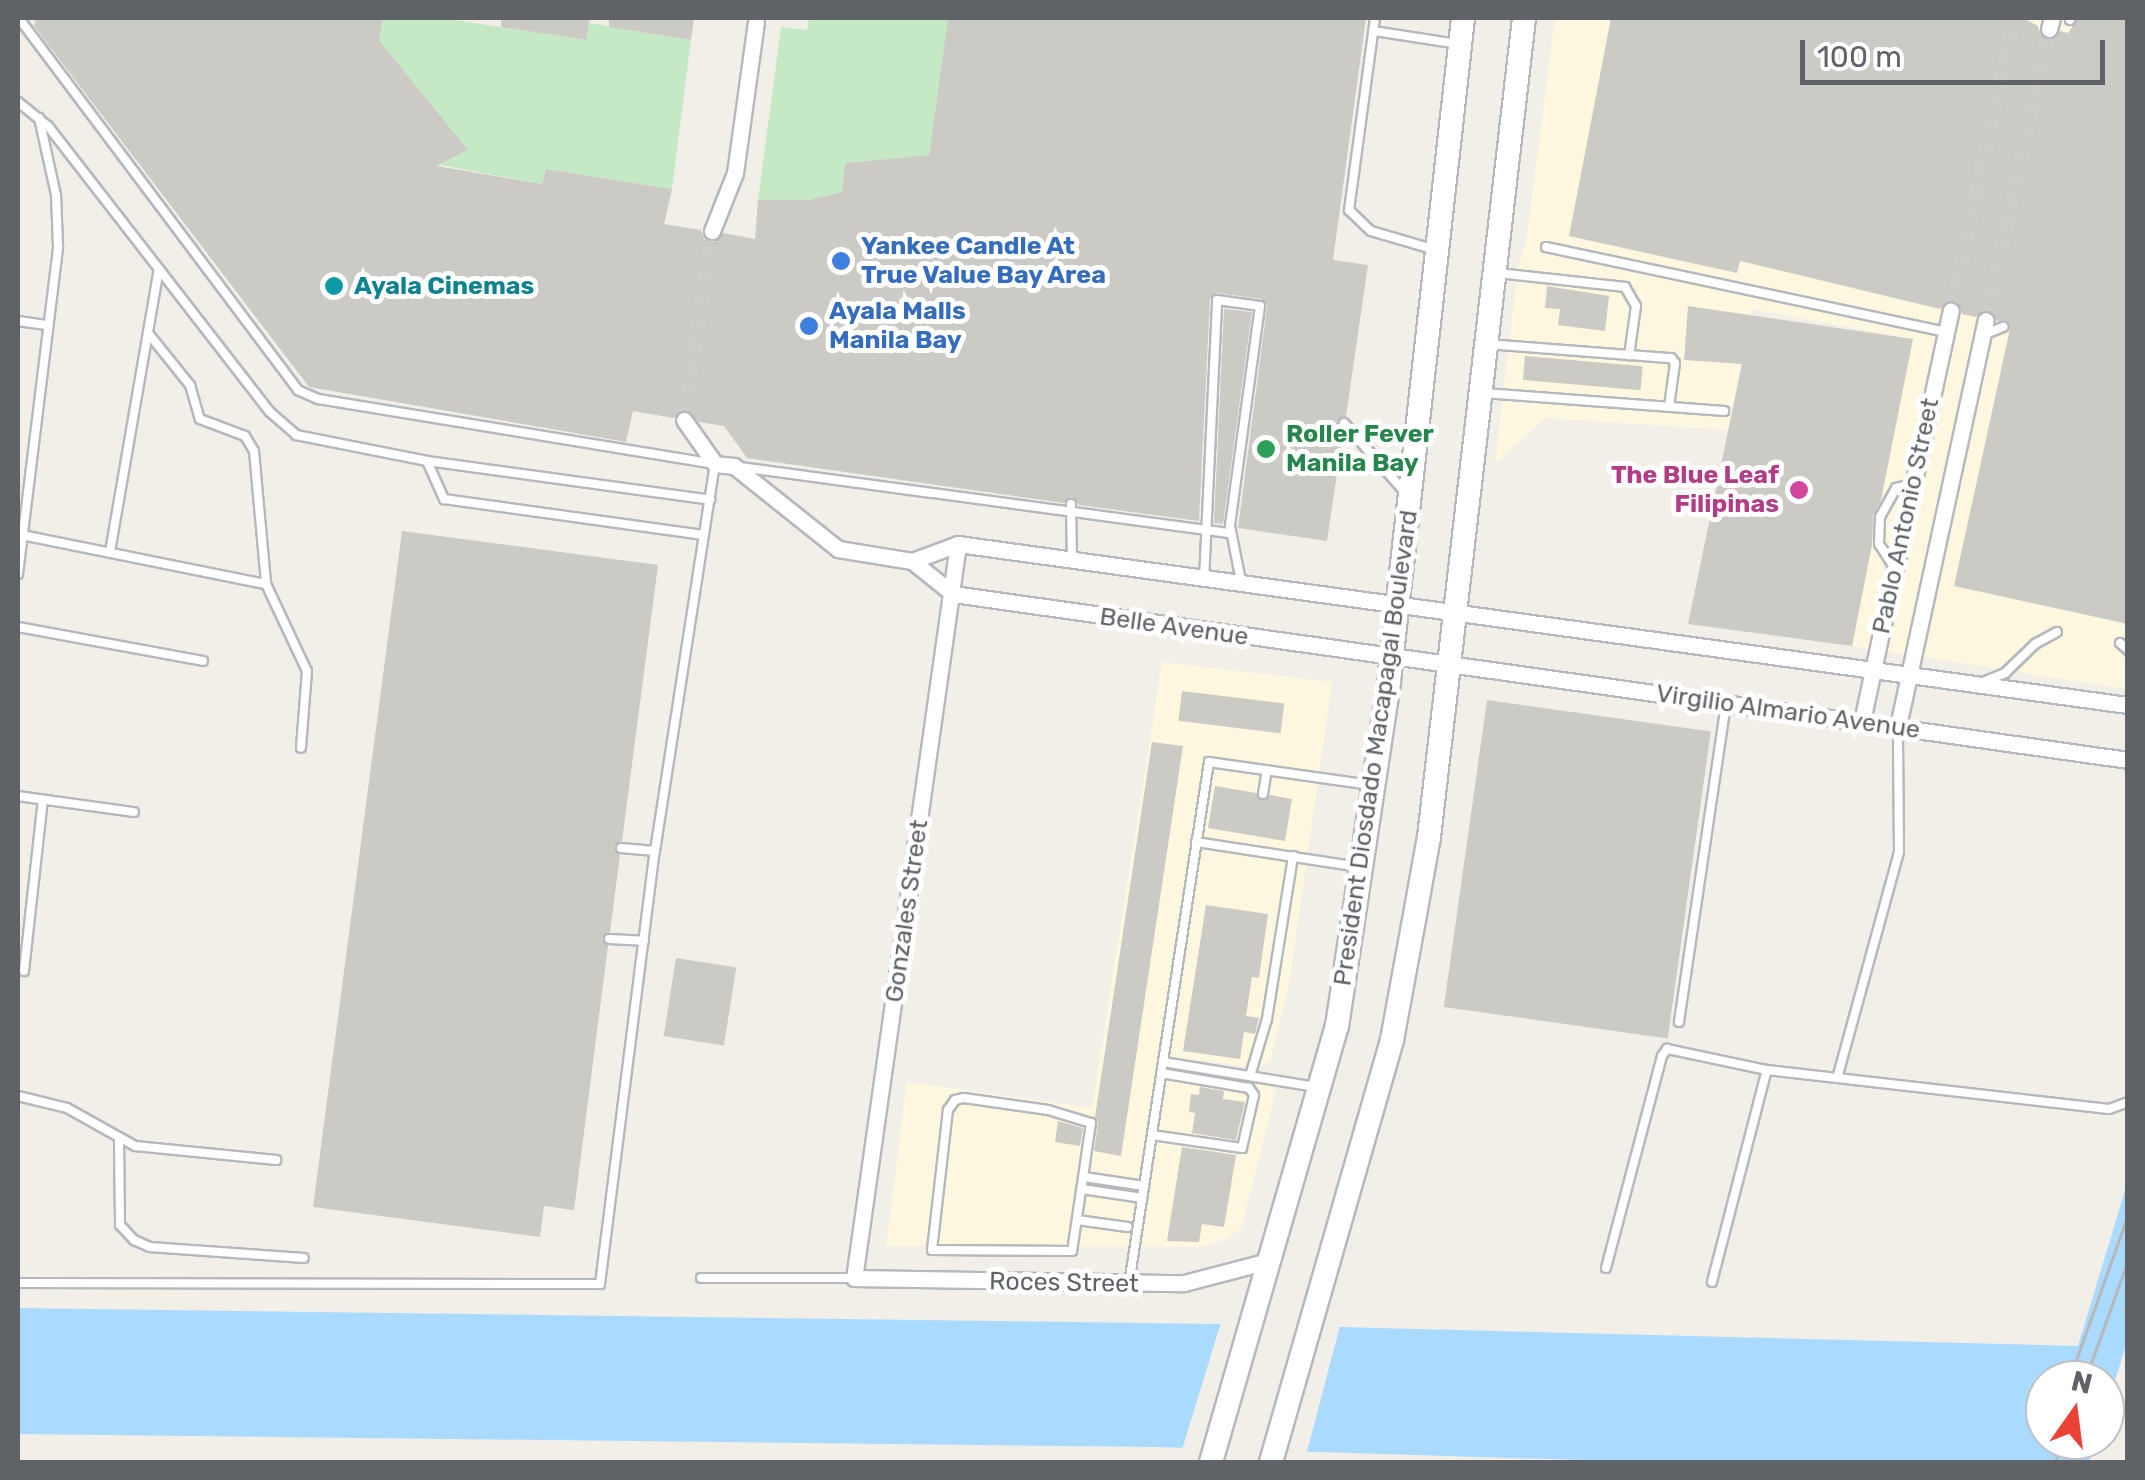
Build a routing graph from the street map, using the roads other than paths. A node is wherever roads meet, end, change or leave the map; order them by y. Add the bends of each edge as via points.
1 (18, 18) edge
2 (1375, 18) edge
3 (1464, 18) edge
4 (1524, 18) edge
5 (756, 22) dead end
6 (1374, 30) junction
7 (1460, 44) junction
8 (18, 102) edge
9 (38, 115) junction
10 (712, 232) tunnel mouth
11 (1546, 248) dead end
12 (1437, 250) junction
13 (160, 269) junction
14 (1494, 272) junction
15 (1951, 311) tunnel mouth
16 (18, 321) edge
17 (48, 325) junction
18 (1984, 327) joint
19 (2003, 327) dead end
20 (1946, 332) junction
21 (148, 333) junction
22 (1486, 344) junction
23 (1630, 356) junction
24 (1480, 393) junction
25 (1669, 407) junction
26 (1724, 411) dead end
27 (684, 420) tunnel mouth
28 (1344, 423) dead end
29 (427, 460) junction
30 (715, 464) junction
31 (734, 466) junction
32 (1912, 484) junction
33 (1410, 499) junction
34 (710, 500) junction
35 (1070, 508) junction
36 (1210, 531) junction
37 (1231, 533) junction
38 (22, 534) junction
39 (704, 535) junction
40 (958, 544) junction
41 (110, 552) junction
42 (912, 561) junction
43 (1072, 561) junction
44 (1895, 568) junction
45 (18, 574) edge
46 (1204, 580) junction
47 (266, 584) junction
48 (1242, 585) junction
49 (952, 594) junction
50 (1398, 608) junction
51 (1454, 616) junction
52 (18, 628) edge
53 (2057, 632) dead end
54 (1392, 659) junction
55 (203, 660) dead end
56 (1448, 666) junction
57 (1872, 672) junction
58 (1908, 677) junction
59 (1970, 686) junction
60 (1726, 703) junction
61 (2128, 705) edge
62 (1862, 721) junction
63 (1898, 726) junction
64 (300, 748) dead end
65 (2128, 760) edge
66 (1266, 770) junction
67 (1375, 786) junction
68 (1263, 794) dead end
69 (18, 796) edge
70 (43, 800) junction
71 (134, 812) dead end
72 (1256, 836) dead end
73 (1196, 842) junction
74 (621, 848) dead end
75 (1254, 850) junction
76 (655, 851) junction
77 (1293, 856) junction
78 (1362, 867) junction
79 (610, 938) dead end
80 (644, 940) junction
81 (24, 972) dead end
82 (1679, 1022) dead end
83 (1163, 1062) junction
84 (1767, 1070) junction
85 (1161, 1073) junction
86 (1838, 1075) junction
87 (1250, 1076) junction
88 (1321, 1088) junction
89 (18, 1096) edge
90 (2128, 1102) edge
91 (1152, 1135) junction
92 (118, 1140) junction
93 (276, 1160) dead end
94 (1084, 1177) junction
95 (1144, 1186) junction
96 (1082, 1190) junction
97 (1142, 1198) junction
98 (1078, 1220) junction
99 (1128, 1227) dead end
100 (304, 1258) dead end
101 (1272, 1260) junction
102 (1606, 1268) dead end
103 (702, 1278) dead end
104 (854, 1278) junction
105 (18, 1282) edge
106 (1712, 1282) dead end
107 (1129, 1285) junction
108 (1211, 1462) edge
109 (1270, 1462) edge

1 - 30 lane via 298,390 318,399
2 - 6 lane
3 - 7 main road, President Diosdado Macapagal Boulevard
4 - 14 main road
5 - 10 street via 736,173
6 - 7 lane
6 - 12 lane via 1348,210 1386,238
7 - 12 main road, President Diosdado Macapagal Boulevard
8 - 9 lane
9 - 13 lane
9 - 17 lane via 56,195 58,246
11 - 20 lane
12 - 33 main road, President Diosdado Macapagal Boulevard
13 - 21 lane
13 - 29 lane via 270,412 296,435
14 - 22 main road
14 - 23 lane via 1625,287 1636,306
15 - 20 street, Pablo Antonio Street
16 - 17 lane
17 - 38 lane
18 - 19 lane
18 - 58 street, Pablo Antonio Street
20 - 32 street, Pablo Antonio Street
21 - 41 lane
21 - 47 lane via 190,385 200,420 245,436 254,451
22 - 23 lane
22 - 24 main road
23 - 25 lane via 1674,361
24 - 25 lane
24 - 51 main road
25 - 26 lane
27 - 30 street
28 - 33 lane
29 - 34 lane
29 - 39 lane via 444,499
30 - 31 street
30 - 34 lane
31 - 35 lane
31 - 42 street, Belle Avenue via 838,549
32 - 44 street, Pablo Antonio Street
32 - 44 lane via 1896,488 1880,517 1879,544
33 - 50 main road, President Diosdado Macapagal Boulevard
34 - 39 lane
35 - 36 lane
35 - 43 lane
36 - 37 lane
36 - 37 lane via 1205,494 1217,300 1260,306
36 - 46 lane
37 - 48 lane
38 - 41 lane
38 - 45 lane
39 - 76 lane
40 - 42 street, Belle Avenue
40 - 43 street, Belle Avenue
40 - 49 street, Gonzales Street
41 - 47 lane
42 - 49 street
43 - 46 street, Belle Avenue
44 - 57 street, Pablo Antonio Street
46 - 48 street, Belle Avenue
47 - 64 lane via 307,671
48 - 50 street, Belle Avenue
49 - 54 street, Belle Avenue
49 - 104 street, Gonzales Street
50 - 51 street, Belle Avenue
50 - 54 main road, President Diosdado Macapagal Boulevard
51 - 56 main road
51 - 57 street, Virgilio Almario Avenue
52 - 55 lane
53 - 59 lane via 2005,673
54 - 56 street, Belle Avenue
54 - 67 main road, President Diosdado Macapagal Boulevard
56 - 60 street, Virgilio Almario Avenue
56 - 109 main road via 1428,837 1392,1040
57 - 58 street, Virgilio Almario Avenue
57 - 62 street, Pablo Antonio Street
58 - 59 street, Virgilio Almario Avenue
58 - 63 street, Pablo Antonio Street
59 - 61 street, Virgilio Almario Avenue
60 - 62 street, Virgilio Almario Avenue
60 - 82 lane
62 - 63 street, Virgilio Almario Avenue
63 - 65 street, Virgilio Almario Avenue
63 - 86 lane via 1898,852
66 - 67 lane
66 - 68 lane
66 - 73 lane via 1209,762
67 - 78 main road, President Diosdado Macapagal Boulevard
69 - 70 lane
70 - 71 lane
70 - 81 lane
72 - 75 lane
73 - 75 lane
73 - 83 lane
74 - 76 lane
75 - 77 lane
76 - 80 lane
77 - 78 lane
77 - 87 lane via 1267,1020
78 - 88 main road, President Diosdado Macapagal Boulevard
79 - 80 lane
80 - 105 lane via 600,1284
83 - 85 lane
83 - 87 lane
84 - 86 lane
84 - 102 lane via 1677,1049 1662,1056
84 - 106 lane
85 - 91 lane
85 - 91 lane via 1249,1088 1254,1095 1242,1148
86 - 90 lane via 2109,1109
87 - 88 lane
88 - 101 main road, President Diosdado Macapagal Boulevard
89 - 92 lane via 68,1108
91 - 95 lane
92 - 93 lane
92 - 100 lane via 120,1225 134,1240 150,1247
94 - 95 lane
94 - 96 lane
94 - 98 lane via 1092,1128 1087,1120 964,1098 950,1104 932,1250 1067,1254
95 - 97 lane
96 - 97 lane
96 - 98 lane
97 - 107 lane
98 - 99 lane
101 - 107 street, Roces Street via 1184,1282
101 - 108 main road, President Diosdado Macapagal Boulevard
103 - 104 lane
104 - 107 street, Roces Street

